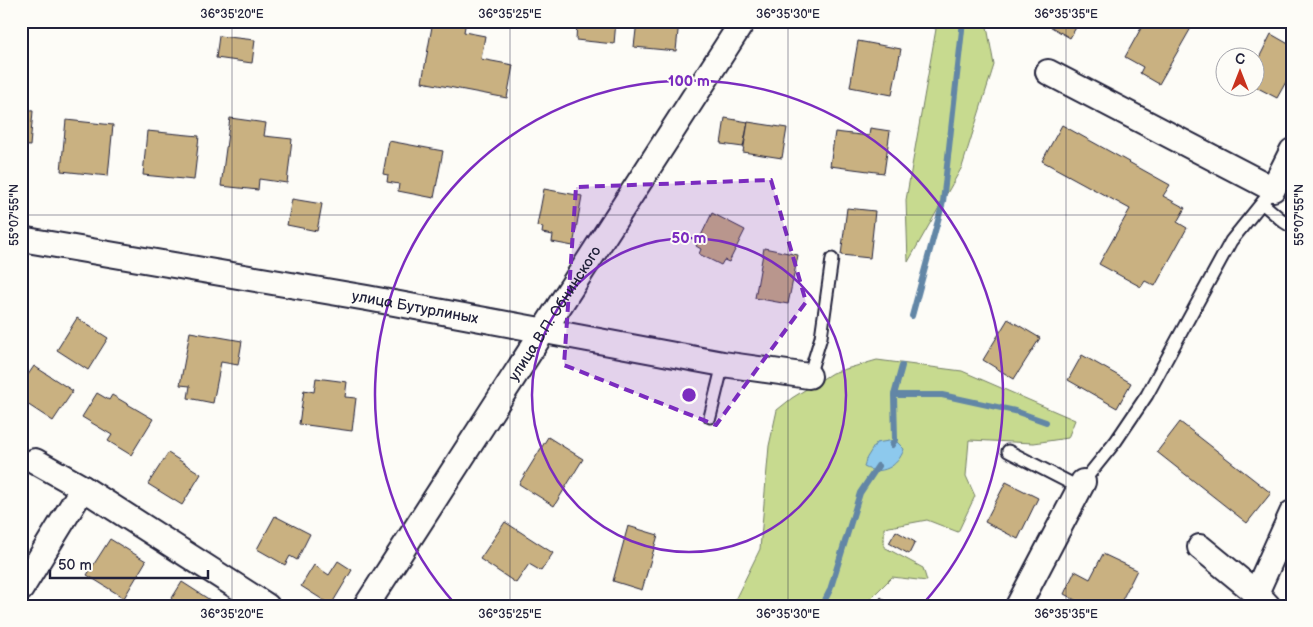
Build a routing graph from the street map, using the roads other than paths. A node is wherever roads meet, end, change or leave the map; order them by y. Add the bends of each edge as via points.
1 (743, 21) edge
2 (1048, 72) dead end
3 (1292, 152) edge
4 (1268, 196) junction
5 (1292, 227) edge
6 (21, 239) edge
7 (832, 259) dead end
8 (542, 332) junction
9 (723, 364) junction
10 (809, 376) joint
11 (710, 417) dead end
12 (1008, 450) dead end
13 (31, 459) dead end
14 (1082, 485) junction
15 (83, 488) junction
16 (1292, 513) edge
17 (1200, 547) dead end
18 (21, 589) edge
19 (1262, 599) edge
20 (267, 606) edge
21 (366, 606) edge
22 (1018, 606) edge

1 - 8 street, улица В.П. Обнинского
2 - 4 street
3 - 4 street
4 - 5 lane via 1284,222
4 - 14 lane via 1232,241 1146,395
6 - 8 street, улица Бутурлиных
7 - 10 lane via 821,337
8 - 9 street, улица Бутурлиных
8 - 21 street, улица В.П. Обнинского
9 - 10 street, улица Бутурлиных
9 - 11 lane
12 - 14 lane
13 - 15 street
14 - 22 street
15 - 18 street
15 - 20 street
16 - 19 street
17 - 19 street

